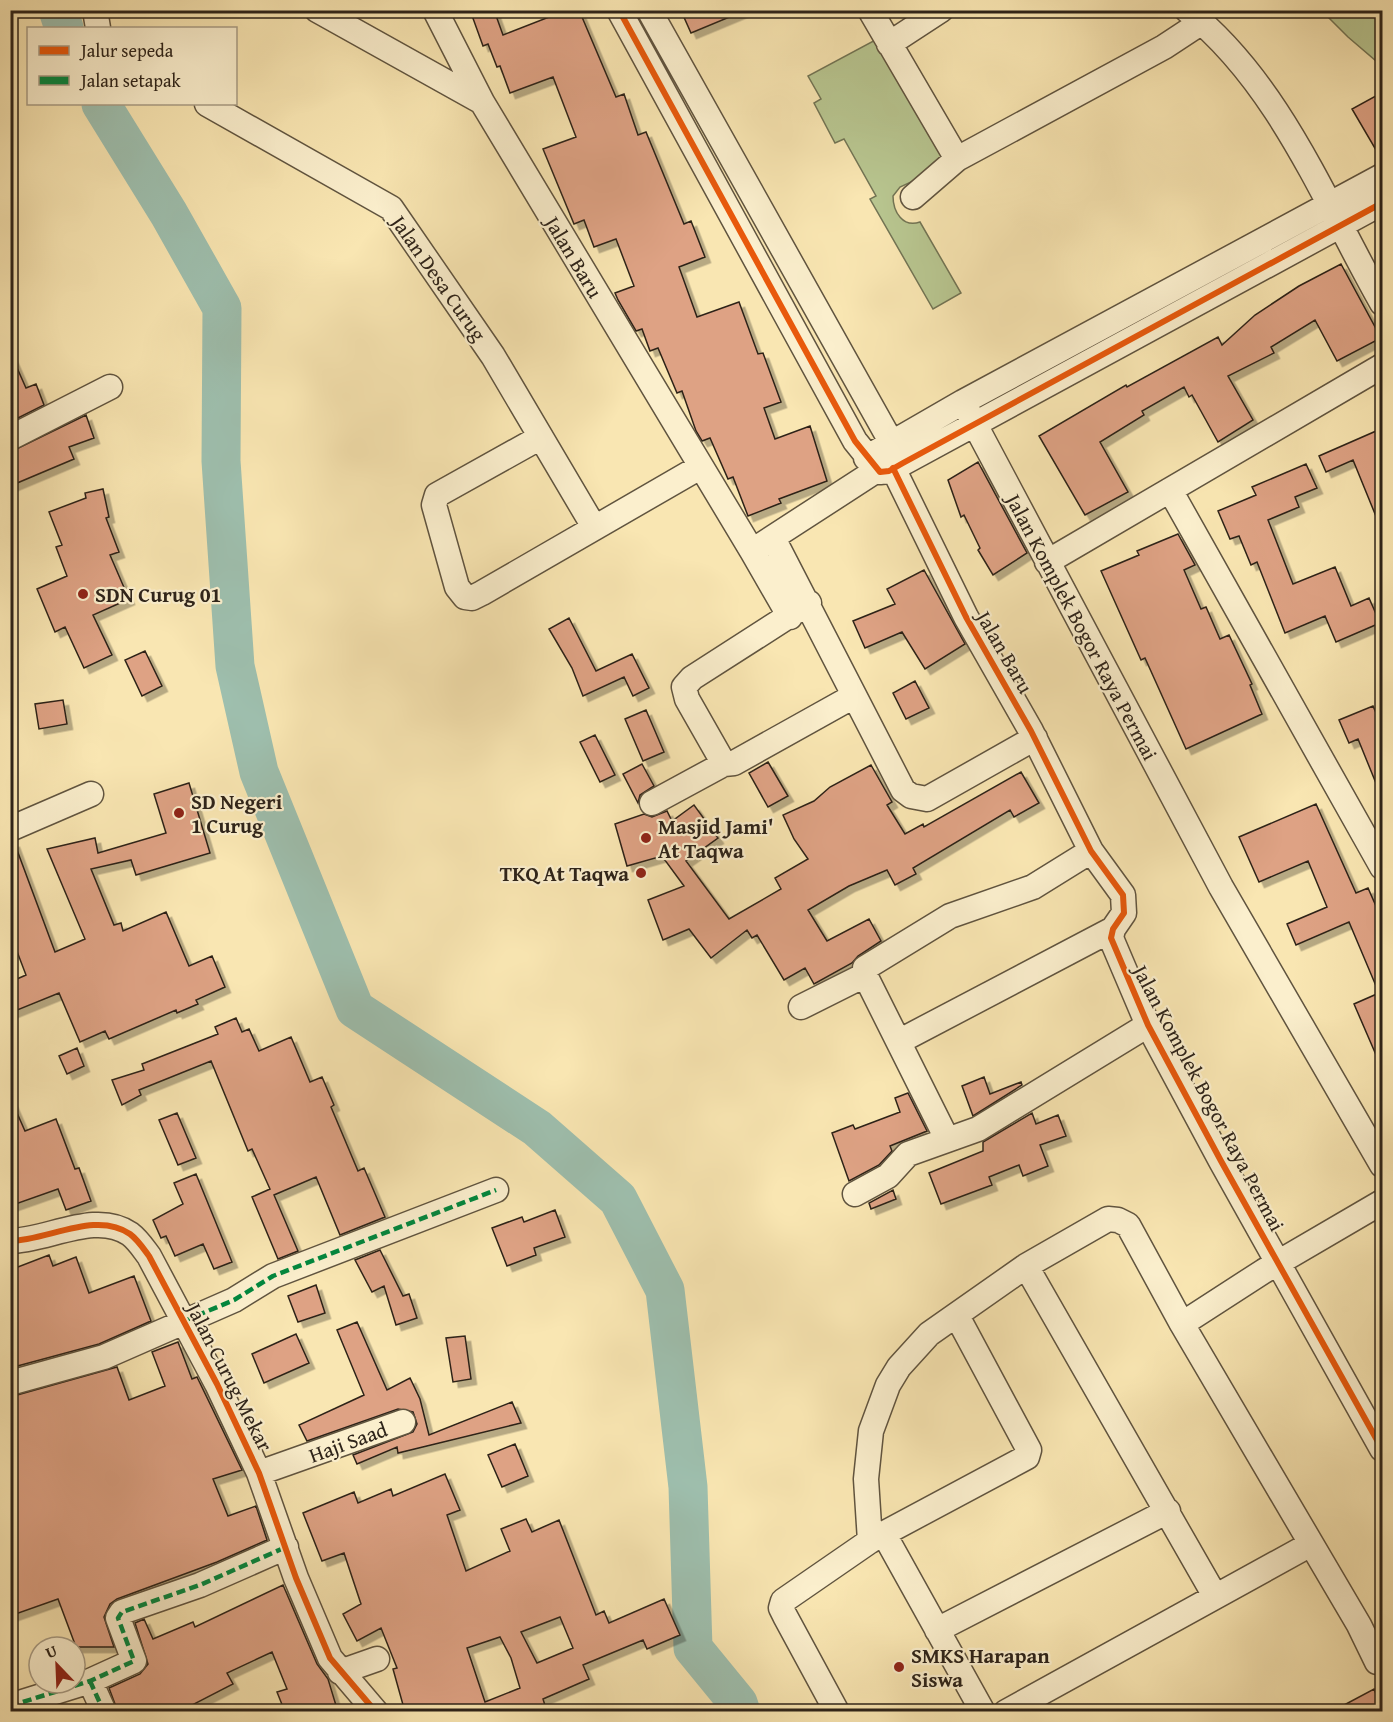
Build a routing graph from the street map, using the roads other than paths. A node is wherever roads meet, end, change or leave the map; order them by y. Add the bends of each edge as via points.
1 (95, 10) edge
2 (435, 10) edge
3 (619, 10) edge
4 (649, 10) edge
5 (870, 10) edge
6 (941, 10) edge
7 (336, 14) edge
8 (1195, 16) edge
9 (99, 27) edge
10 (889, 44) junction
11 (482, 102) junction
12 (209, 105) edge
13 (727, 149) junction
14 (957, 159) junction
15 (704, 164) junction
16 (1383, 176) edge
17 (913, 196) dead end
18 (1383, 203) edge
19 (1329, 204) junction
20 (1340, 226) junction
21 (1383, 303) edge
22 (1383, 366) edge
23 (110, 387) dead end
24 (963, 402) junction
25 (974, 423) junction
26 (541, 437) junction
27 (10, 438) edge
28 (891, 443) junction
29 (700, 467) junction
30 (881, 467) junction
31 (1170, 490) junction
32 (594, 527) junction
33 (773, 538) junction
34 (752, 551) junction
35 (1047, 562) junction
36 (809, 603) junction
37 (790, 617) junction
38 (854, 696) junction
39 (1035, 738) junction
40 (724, 764) junction
41 (91, 794) dead end
42 (652, 803) dead end
43 (10, 829) edge
44 (1091, 851) junction
45 (1383, 867) edge
46 (1113, 929) junction
47 (865, 975) junction
48 (801, 1007) dead end
49 (1148, 1025) junction
50 (900, 1041) junction
51 (947, 1139) junction
52 (1383, 1165) edge
53 (496, 1190) dead end
54 (855, 1194) dead end
55 (1383, 1202) edge
56 (10, 1242) edge
57 (1279, 1265) junction
58 (1026, 1266) junction
59 (957, 1316) junction
60 (184, 1321) junction
61 (1182, 1324) junction
62 (10, 1383) edge
63 (403, 1422) dead end
64 (1383, 1449) edge
65 (259, 1473) junction
66 (1168, 1511) junction
67 (877, 1538) junction
68 (1311, 1544) junction
69 (286, 1547) junction
70 (1215, 1596) junction
71 (937, 1629) junction
72 (377, 1659) dead end
73 (1377, 1662) dead end
74 (340, 1672) junction
75 (90, 1681) junction
76 (10, 1706) edge
77 (104, 1712) edge
78 (376, 1712) edge
79 (837, 1712) edge
80 (983, 1712) edge
81 (1006, 1712) edge

1 - 9 street
2 - 11 street
3 - 15 street
4 - 13 street
5 - 10 street
6 - 10 street
7 - 11 street
8 - 14 street via 1164,47
8 - 19 street via 1225,43 1251,76
10 - 14 street
11 - 29 street, Jalan Baru
12 - 26 street, Jalan Desa Curug via 391,208 493,356
13 - 15 street
13 - 28 street
14 - 17 street
15 - 30 street
16 - 19 street
18 - 20 street
19 - 20 street
19 - 24 street
20 - 21 street
20 - 25 street
22 - 31 street
23 - 27 street
24 - 25 street, Jalan Komplek Bogor Raya Permai
24 - 28 street
25 - 30 street
25 - 35 street, Jalan Komplek Bogor Raya Permai
26 - 32 street, Jalan Desa Curug
26 - 32 street via 437,495 434,505 457,587 465,597 472,598
28 - 30 street
29 - 32 street
29 - 34 street, Jalan Baru
30 - 33 street
30 - 39 street, Jalan Baru
31 - 35 street
31 - 45 street
33 - 34 street
33 - 36 street
34 - 37 street, Jalan Baru
35 - 52 street, Jalan Komplek Bogor Raya Permai via 1221,887
36 - 37 street
36 - 38 street
37 - 40 street via 684,687 696,717
38 - 39 street via 903,790 911,796 927,799
38 - 40 street via 735,763
39 - 44 street, Jalan Baru
40 - 42 street
41 - 43 street
44 - 46 street via 1123,896 1124,914
44 - 47 street via 1033,886 950,916 870,963
46 - 49 street, Jalan Komplek Bogor Raya Permai via 1113,947
46 - 50 street
47 - 48 street
47 - 50 street
49 - 51 street, Jalan Komplek Bogor Raya Permai via 978,1129
49 - 57 street, Jalan Komplek Bogor Raya Permai
50 - 51 street
51 - 54 street, Jalan Komplek Bogor Raya Permai via 908,1154 888,1176
53 - 60 street via 273,1276 234,1300
55 - 57 street, Jalan Komplek Bogor Raya Permai
56 - 60 street, Jalan Curug Mekar via 92,1226 128,1233 149,1256
57 - 61 street, Jalan Komplek Bogor Raya Permai
57 - 64 street
58 - 59 street
58 - 61 street via 1108,1219 1118,1220 1128,1225
58 - 66 street
59 - 67 street via 918,1344 898,1367 871,1431 866,1479
59 - 67 street via 1029,1450 1027,1457
60 - 62 street via 87,1363
60 - 65 street, Jalan Curug Mekar
61 - 68 street
63 - 65 street, Haji Saad
65 - 69 street, Jalan Curug Mekar
66 - 70 street
66 - 71 street
67 - 71 street
67 - 79 street via 783,1601 782,1608
68 - 70 street
68 - 73 street
69 - 74 street, Jalan Curug Mekar via 330,1658
69 - 75 street via 200,1585 122,1612 118,1618 134,1661
70 - 81 street
71 - 80 street
72 - 74 street
74 - 78 street, Jalan Curug Mekar
75 - 76 street
75 - 77 street

